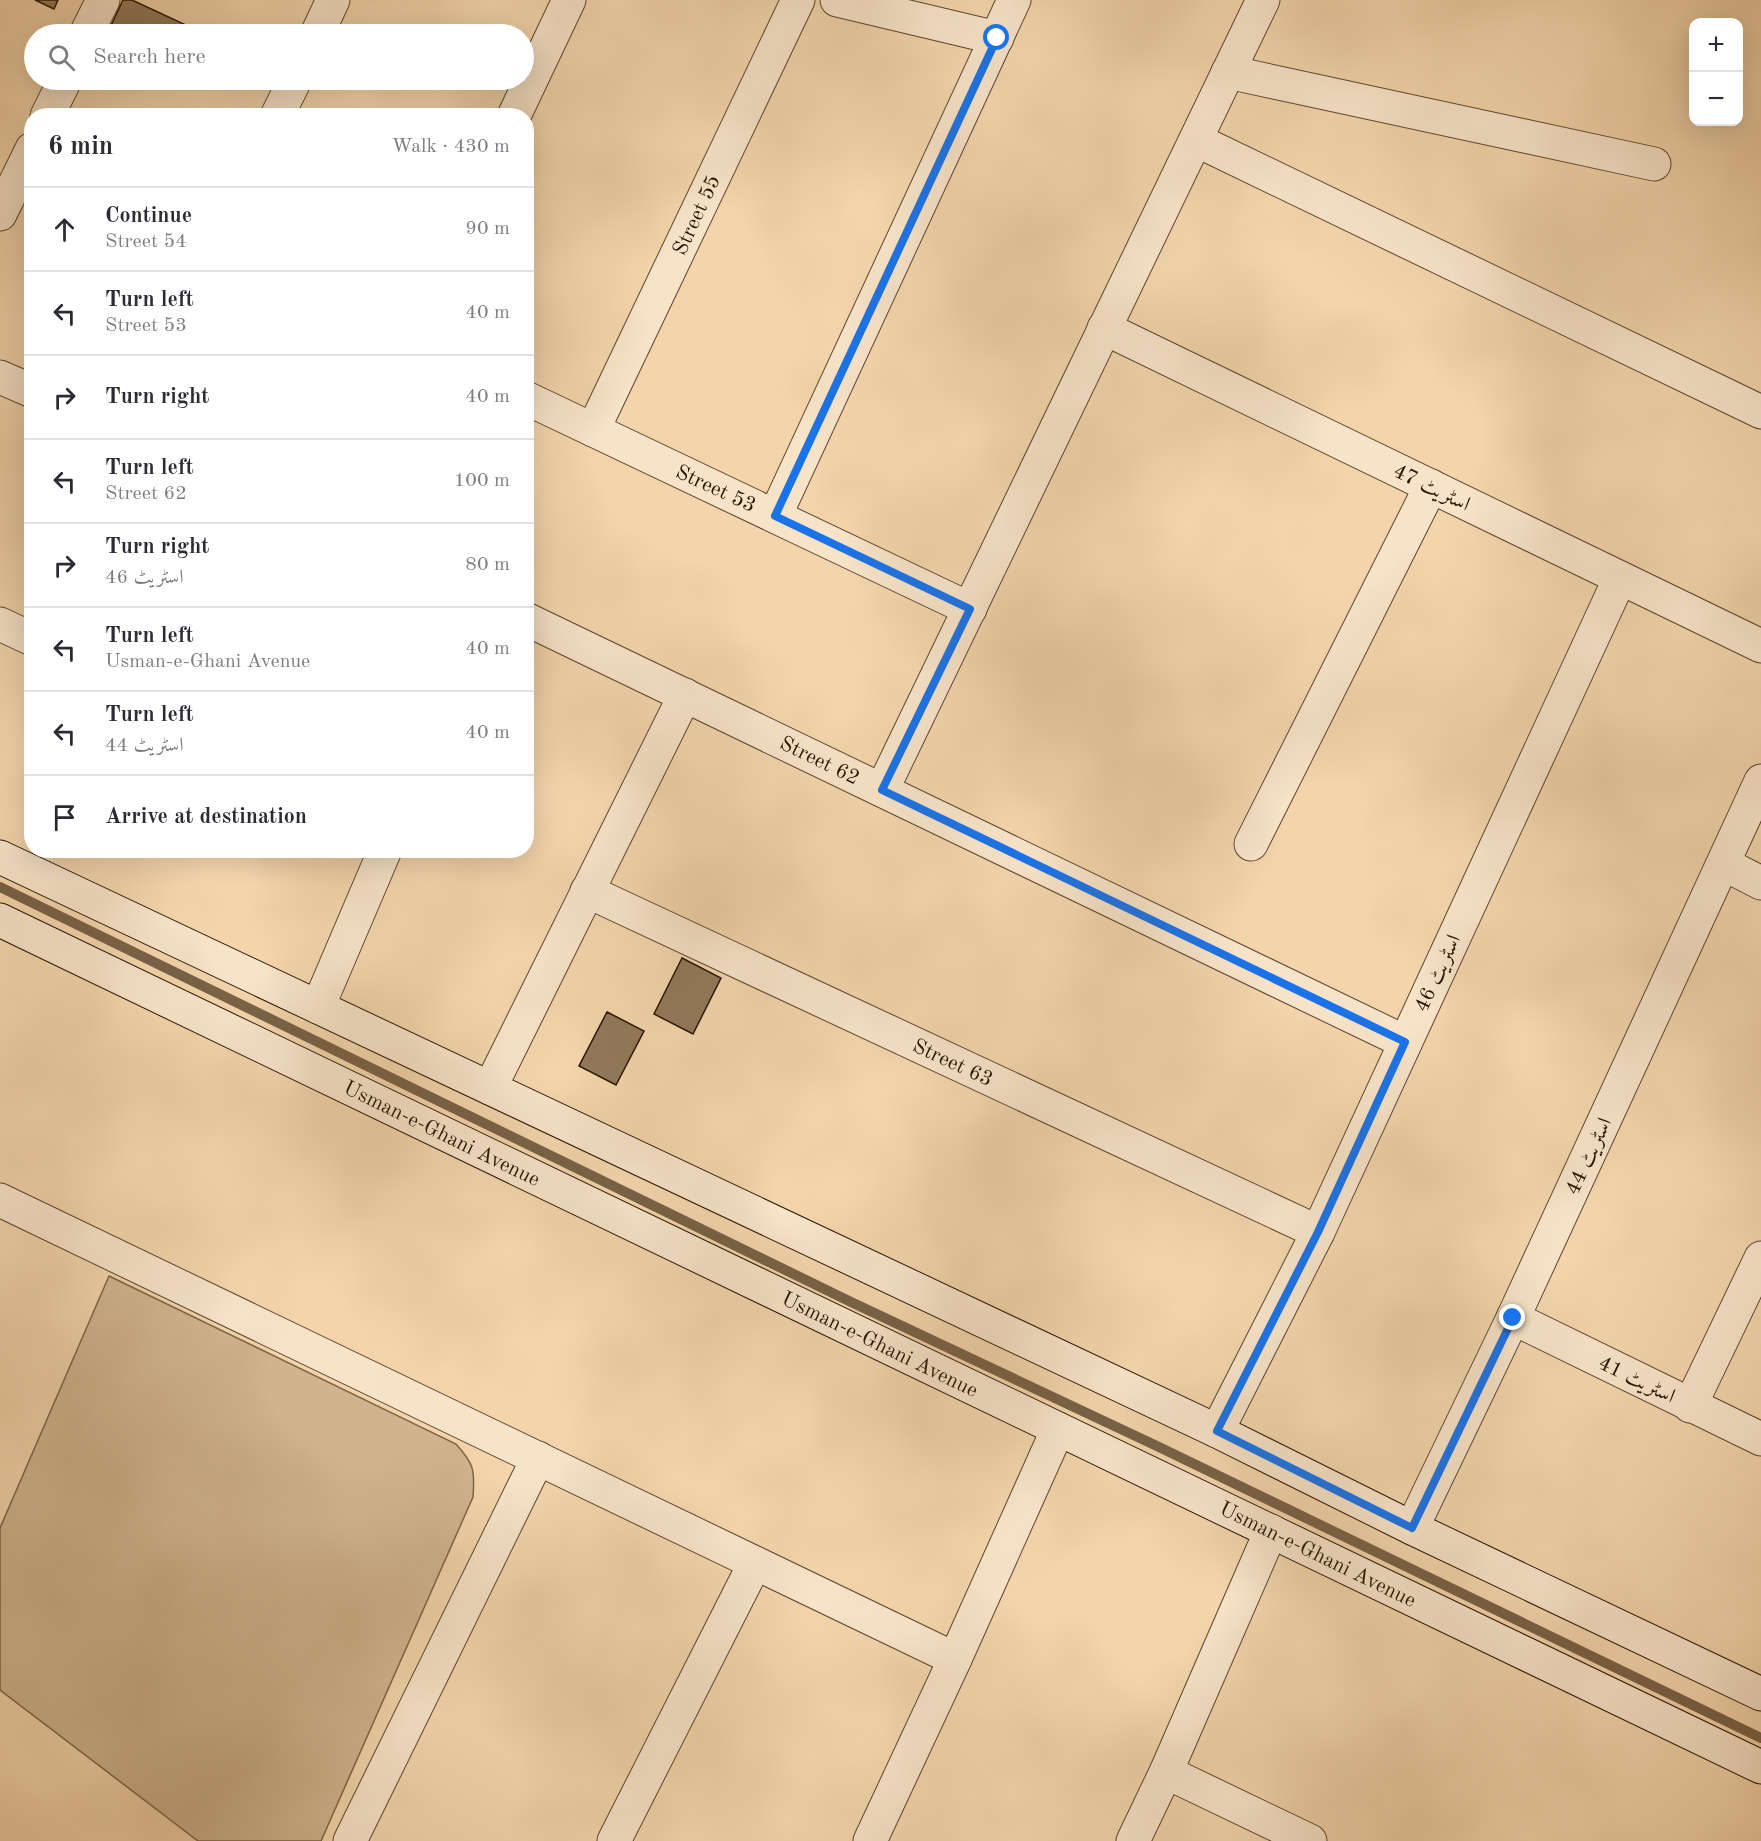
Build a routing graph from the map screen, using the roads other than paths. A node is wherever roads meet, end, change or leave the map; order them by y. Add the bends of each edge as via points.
1 (103, 0) edge
2 (333, 0) edge
3 (569, 0) edge
4 (798, 0) edge
5 (837, 0) edge
6 (1014, 0) edge
7 (1263, 0) edge
8 (91, 24) edge
9 (322, 24) edge
10 (997, 38) junction
11 (1228, 72) junction
12 (534, 74) edge
13 (60, 90) edge
14 (290, 90) edge
15 (526, 90) edge
16 (51, 108) edge
17 (281, 108) edge
18 (518, 108) edge
19 (1196, 140) junction
20 (24, 164) edge
21 (1654, 164) dead end
22 (0, 214) edge
23 (1104, 328) junction
24 (0, 377) edge
25 (24, 388) edge
26 (534, 402) edge
27 (1761, 412) edge
28 (593, 430) junction
29 (1431, 486) junction
30 (775, 516) junction
31 (1620, 578) junction
32 (970, 609) junction
33 (534, 623) edge
34 (0, 624) edge
35 (24, 635) edge
36 (1761, 646) edge
37 (686, 695) junction
38 (1761, 781) edge
39 (882, 790) junction
40 (1251, 844) dead end
41 (0, 856) edge
42 (382, 858) edge
43 (1724, 864) junction
44 (1761, 884) edge
45 (588, 891) junction
46 (0, 920) edge
47 (318, 1007) junction
48 (1405, 1042) junction
49 (489, 1088) junction
50 (0, 1200) edge
51 (1318, 1232) junction
52 (1761, 1258) edge
53 (1513, 1318) junction
54 (1690, 1406) junction
55 (1058, 1429) junction
56 (1217, 1431) junction
57 (1761, 1439) edge
58 (538, 1458) junction
59 (1412, 1528) junction
60 (1271, 1531) junction
61 (755, 1563) junction
62 (955, 1659) junction
63 (1761, 1694) edge
64 (1761, 1767) edge
65 (1166, 1772) junction
66 (350, 1841) edge
67 (614, 1841) edge
68 (870, 1841) edge
69 (1132, 1841) edge
70 (1310, 1841) edge

1 - 8 street
2 - 9 street
3 - 12 street
4 - 28 street, Street 55
5 - 10 street
6 - 10 street
7 - 11 street
10 - 30 street
11 - 19 street
11 - 21 street
13 - 16 street
14 - 17 street
15 - 18 street
19 - 23 street
19 - 27 street
20 - 22 street
23 - 29 street, اسٹریٹ 47
23 - 32 street
24 - 25 street
26 - 28 street, Street 53
28 - 30 street, Street 53
29 - 31 street, اسٹریٹ 47
29 - 40 street
30 - 32 street, Street 53
31 - 36 street, اسٹریٹ 47
31 - 48 street, اسٹریٹ 46
32 - 39 street
33 - 37 street, Street 62
34 - 35 street
37 - 39 street, Street 62
37 - 45 street
38 - 43 street, اسٹریٹ 44
39 - 48 street, Street 62
41 - 47 street
42 - 47 street
43 - 44 street
43 - 53 street, اسٹریٹ 44
45 - 49 street
45 - 51 street, Street 63
46 - 55 street, Usman-e-Ghani Avenue
47 - 49 street
48 - 51 street, اسٹریٹ 46
49 - 56 street
50 - 58 street
51 - 56 street, اسٹریٹ 46
52 - 54 street
53 - 54 street, اسٹریٹ 41
53 - 59 street, اسٹریٹ 44
54 - 57 street, اسٹریٹ 41
55 - 60 street, Usman-e-Ghani Avenue
55 - 62 street
56 - 59 street
58 - 61 street
58 - 66 street
59 - 63 street
60 - 64 street, Usman-e-Ghani Avenue
60 - 65 street
61 - 62 street
61 - 67 street
62 - 68 street
65 - 69 street
65 - 70 street

